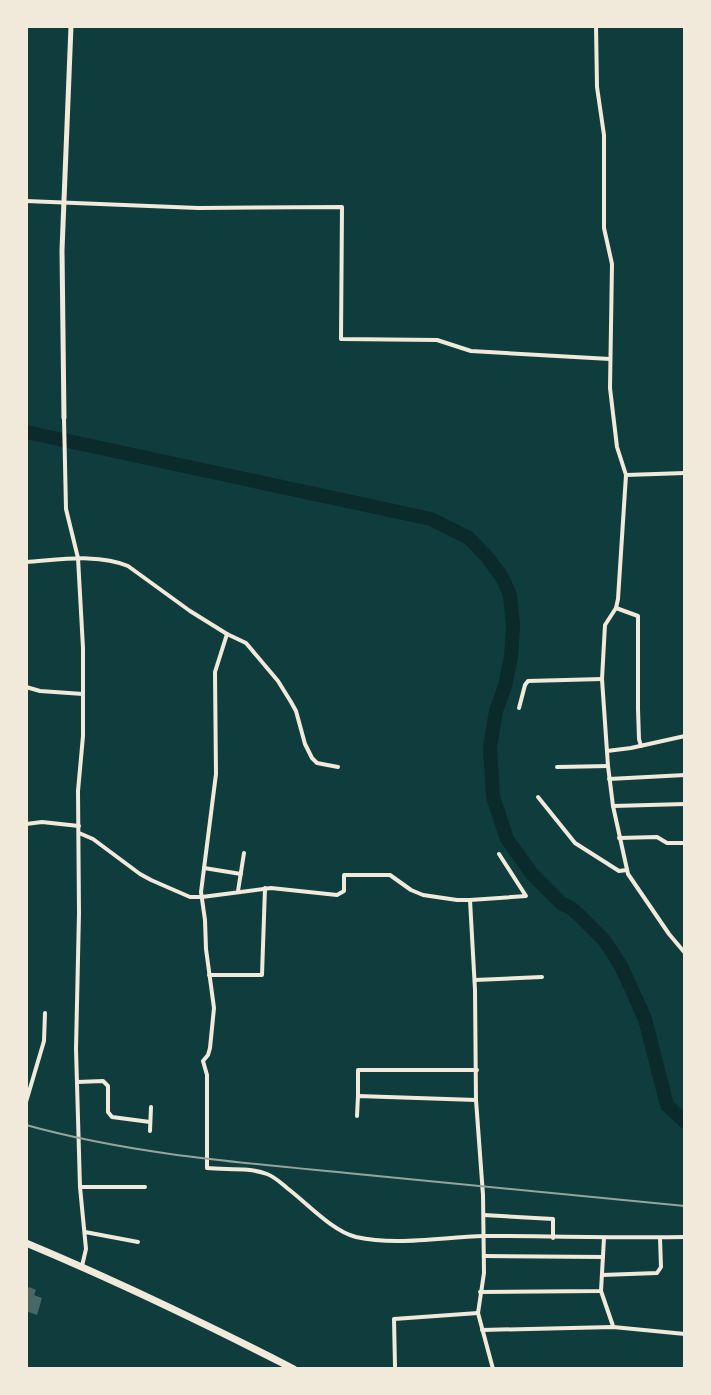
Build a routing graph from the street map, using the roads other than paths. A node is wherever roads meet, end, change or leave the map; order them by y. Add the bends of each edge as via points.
1 (71, 26) edge
2 (596, 26) edge
3 (26, 201) edge
4 (63, 201) junction
5 (610, 359) junction
6 (64, 418) joint
7 (685, 473) edge
8 (626, 475) junction
9 (78, 558) junction
10 (26, 562) edge
11 (616, 608) junction
12 (227, 634) junction
13 (602, 679) junction
14 (26, 687) edge
15 (83, 694) junction
16 (519, 708) dead end
17 (685, 736) edge
18 (641, 746) junction
19 (607, 751) junction
20 (608, 766) junction
21 (338, 767) dead end
22 (557, 767) dead end
23 (685, 775) edge
24 (609, 779) junction
25 (538, 797) dead end
26 (685, 804) edge
27 (613, 806) junction
28 (26, 824) edge
29 (79, 826) junction
30 (79, 833) junction
31 (619, 838) junction
32 (685, 843) edge
33 (244, 853) dead end
34 (499, 854) dead end
35 (204, 868) junction
36 (627, 870) junction
37 (241, 874) junction
38 (265, 888) junction
39 (238, 891) junction
40 (198, 897) junction
41 (470, 900) junction
42 (685, 953) edge
43 (209, 975) junction
44 (542, 977) dead end
45 (475, 980) junction
46 (45, 1013) dead end
47 (477, 1070) junction
48 (77, 1082) junction
49 (358, 1096) junction
50 (476, 1100) junction
51 (26, 1102) edge
52 (151, 1107) dead end
53 (357, 1116) dead end
54 (150, 1122) junction
55 (150, 1131) dead end
56 (80, 1187) junction
57 (145, 1187) dead end
58 (484, 1215) junction
59 (85, 1232) junction
60 (484, 1236) junction
61 (685, 1237) edge
62 (553, 1238) junction
63 (604, 1238) junction
64 (660, 1238) junction
65 (138, 1242) dead end
66 (26, 1243) edge
67 (484, 1256) junction
68 (603, 1257) junction
69 (82, 1266) junction
70 (602, 1275) junction
71 (601, 1291) junction
72 (480, 1292) junction
73 (478, 1313) junction
74 (613, 1327) junction
75 (482, 1330) junction
76 (685, 1334) edge
77 (395, 1366) dead end
78 (294, 1369) edge
79 (493, 1369) edge

1 - 4 street
2 - 5 street via 604,228 612,264
3 - 4 street
4 - 5 street via 200,208 342,207 341,339 437,340 471,351
4 - 6 street
5 - 8 street via 613,426
6 - 9 street via 66,509
7 - 8 street
8 - 11 street
9 - 10 street
9 - 12 street via 128,566
9 - 15 street
11 - 13 street via 605,625
11 - 18 street via 638,616
12 - 21 street via 246,643 278,681 296,711 312,758
12 - 35 street via 215,672 216,774
13 - 16 street via 528,681
13 - 19 street
14 - 15 street
15 - 29 street
17 - 18 street
18 - 19 street
19 - 20 street
20 - 22 street
20 - 24 street
23 - 24 street
24 - 27 street
25 - 36 street via 575,843 619,871
26 - 27 street
27 - 31 street
28 - 29 street
29 - 30 street
30 - 40 street via 140,874
30 - 48 street
31 - 32 street
31 - 36 street
33 - 37 street
34 - 41 street via 526,896
35 - 37 street
35 - 40 street
36 - 42 street
37 - 39 street
38 - 39 street
38 - 41 street via 337,895 344,891 344,875 390,875 423,895
38 - 43 street via 262,975
39 - 40 street
40 - 43 street
41 - 45 street
43 - 60 street via 214,1008 210,1048 203,1061 207,1168 268,1174 352,1236
44 - 45 street
45 - 47 street
46 - 51 street via 44,1041
47 - 49 street via 358,1070
47 - 50 street
48 - 54 street via 103,1081 108,1086 112,1117
48 - 56 street
49 - 50 street
49 - 53 street
50 - 58 street
52 - 54 street
54 - 55 street
56 - 57 street
56 - 59 street
58 - 60 street
58 - 62 street via 553,1219
59 - 65 street
59 - 69 street
60 - 62 street
60 - 67 street
61 - 64 street
62 - 63 street
63 - 64 street
63 - 68 street
64 - 70 street via 657,1273
66 - 69 highway
67 - 68 street
67 - 72 street
68 - 70 street
69 - 78 highway
70 - 71 street
71 - 72 street
71 - 74 street
72 - 73 street
73 - 75 street
73 - 77 street via 394,1319
74 - 75 street
74 - 76 street
75 - 79 street

